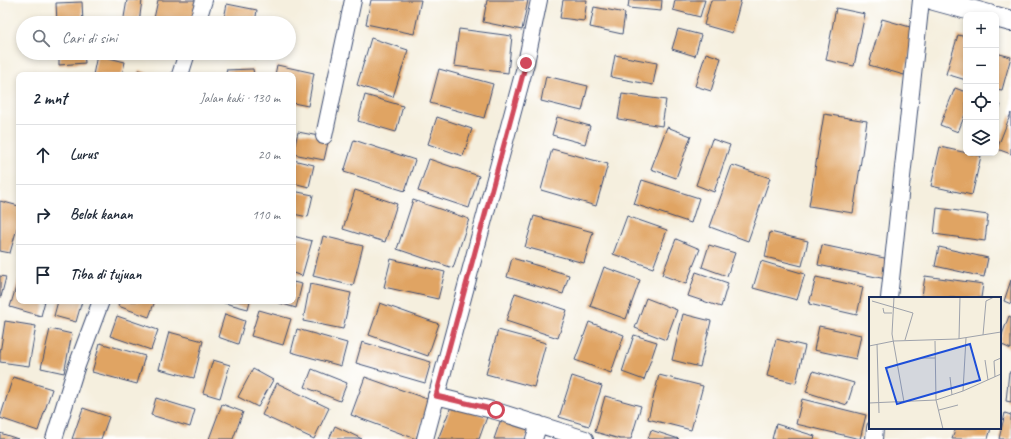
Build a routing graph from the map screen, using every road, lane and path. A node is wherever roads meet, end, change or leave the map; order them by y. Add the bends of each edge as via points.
1 (204, 0) edge
2 (353, 0) edge
3 (539, 0) edge
4 (921, 0) edge
5 (934, 0) edge
6 (978, 12) edge
7 (199, 16) edge
8 (999, 18) edge
9 (1011, 21) edge
10 (185, 60) edge
11 (181, 72) edge
12 (324, 136) dead end
13 (889, 297) edge
14 (100, 304) edge
15 (436, 396) junction
16 (875, 429) edge
17 (537, 432) edge
18 (54, 439) edge
19 (425, 439) edge
20 (584, 439) edge
21 (874, 439) edge

1 - 7 street
2 - 12 street
3 - 15 street via 526,63
4 - 13 street
5 - 6 street
8 - 9 street
10 - 11 street
14 - 18 street via 76,368
15 - 17 street via 496,410
15 - 19 street
16 - 21 street
17 - 20 street

